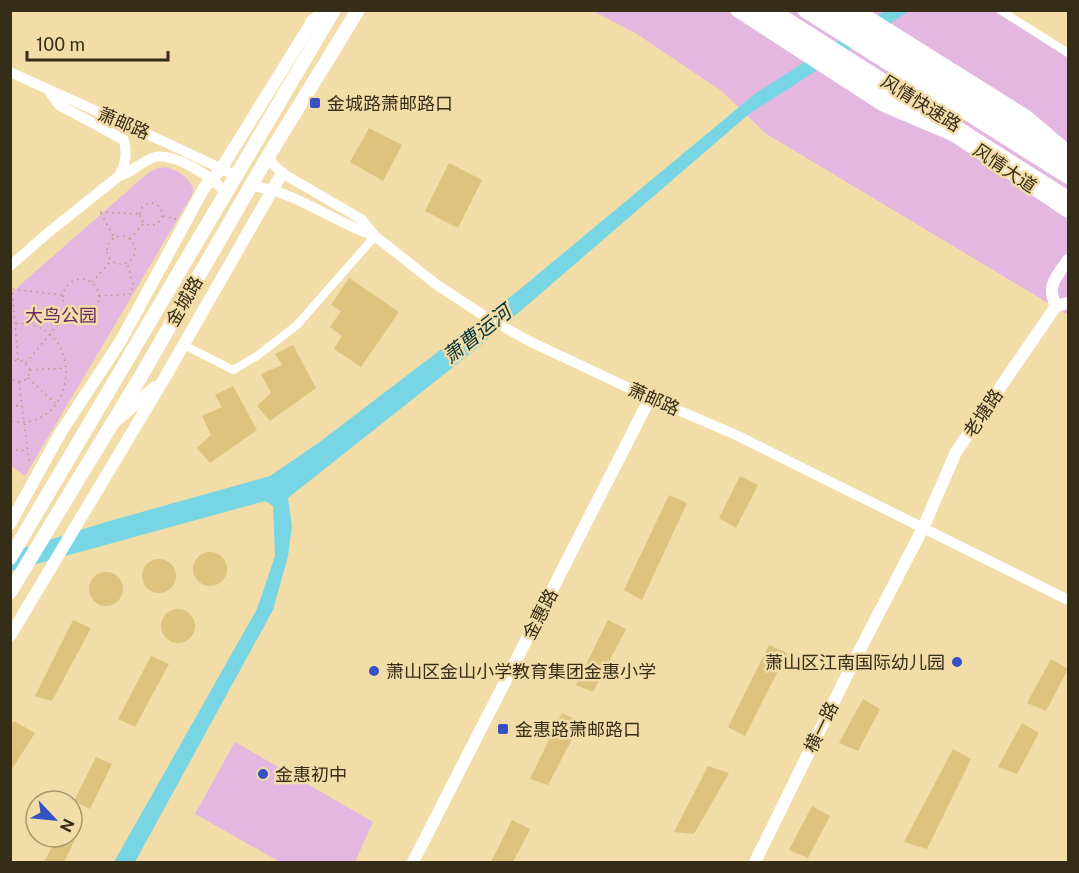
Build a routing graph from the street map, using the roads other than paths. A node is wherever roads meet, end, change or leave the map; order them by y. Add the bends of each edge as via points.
1 (332, 10) edge
2 (358, 10) edge
3 (368, 10) edge
4 (737, 10) edge
5 (757, 10) edge
6 (772, 10) edge
7 (804, 10) edge
8 (858, 10) edge
9 (1000, 10) edge
10 (835, 12) edge
11 (312, 22) joint
12 (789, 38) junction
13 (1068, 53) edge
14 (10, 72) edge
15 (315, 82) junction
16 (49, 91) junction
17 (1068, 151) edge
18 (269, 154) junction
19 (1005, 156) junction
20 (1068, 161) edge
21 (1068, 168) edge
22 (221, 169) junction
23 (282, 173) junction
24 (119, 176) junction
25 (236, 176) junction
26 (1068, 177) edge
27 (212, 179) junction
28 (251, 186) junction
29 (272, 189) junction
30 (226, 194) junction
31 (1068, 198) edge
32 (1068, 211) edge
33 (375, 236) junction
34 (1068, 260) edge
35 (10, 266) edge
36 (1062, 305) edge
37 (184, 345) junction
38 (164, 379) junction
39 (650, 398) junction
40 (112, 424) junction
41 (10, 524) edge
42 (923, 528) junction
43 (14, 553) edge
44 (10, 592) edge
45 (1068, 600) edge
46 (10, 636) edge
47 (413, 862) edge
48 (755, 862) edge

1 - 11 main road
1 - 25 main road, 金城路
2 - 15 main road, 金城路
3 - 15 main road
4 - 12 main road
5 - 12 main road, 风情大道
6 - 19 main road, 风情快速路
7 - 26 main road, 风情快速路
8 - 17 main road via 1027,116
9 - 13 street
10 - 20 main road
10 - 21 main road, 风情大道
11 - 22 main road, 金城路
12 - 19 main road via 882,104
12 - 32 main road, 风情大道 via 845,66
14 - 16 street, 萧邮路
15 - 18 main road, 金城路
16 - 22 street, 萧邮路
16 - 24 street via 59,105 124,140 125,161
18 - 23 street, 萧邮路
18 - 28 main road, 金城路
19 - 31 main road, 风情快速路
22 - 25 street, 萧邮路
22 - 27 main road, 金城路
23 - 29 main road, 金城路
23 - 33 street, 萧邮路 via 361,219
24 - 27 street via 162,155
24 - 35 street
25 - 30 main road, 金城路
27 - 30 street
27 - 41 main road, 金城路
28 - 29 street
28 - 40 main road, 金城路
29 - 33 street
29 - 37 main road, 金城路
30 - 43 main road, 金城路
33 - 37 street via 297,326 233,370
33 - 39 street, 萧邮路 via 437,285 486,317
34 - 36 main road, 老塘路 via 1050,294
36 - 42 main road, 老塘路 via 956,452
37 - 38 main road, 金城路
38 - 40 main road
38 - 46 main road, 金城路
39 - 42 street, 萧邮路 via 736,435
39 - 47 main road, 金惠路
40 - 44 main road, 金城路
42 - 45 street, 萧邮路
42 - 48 main road, 横一路

